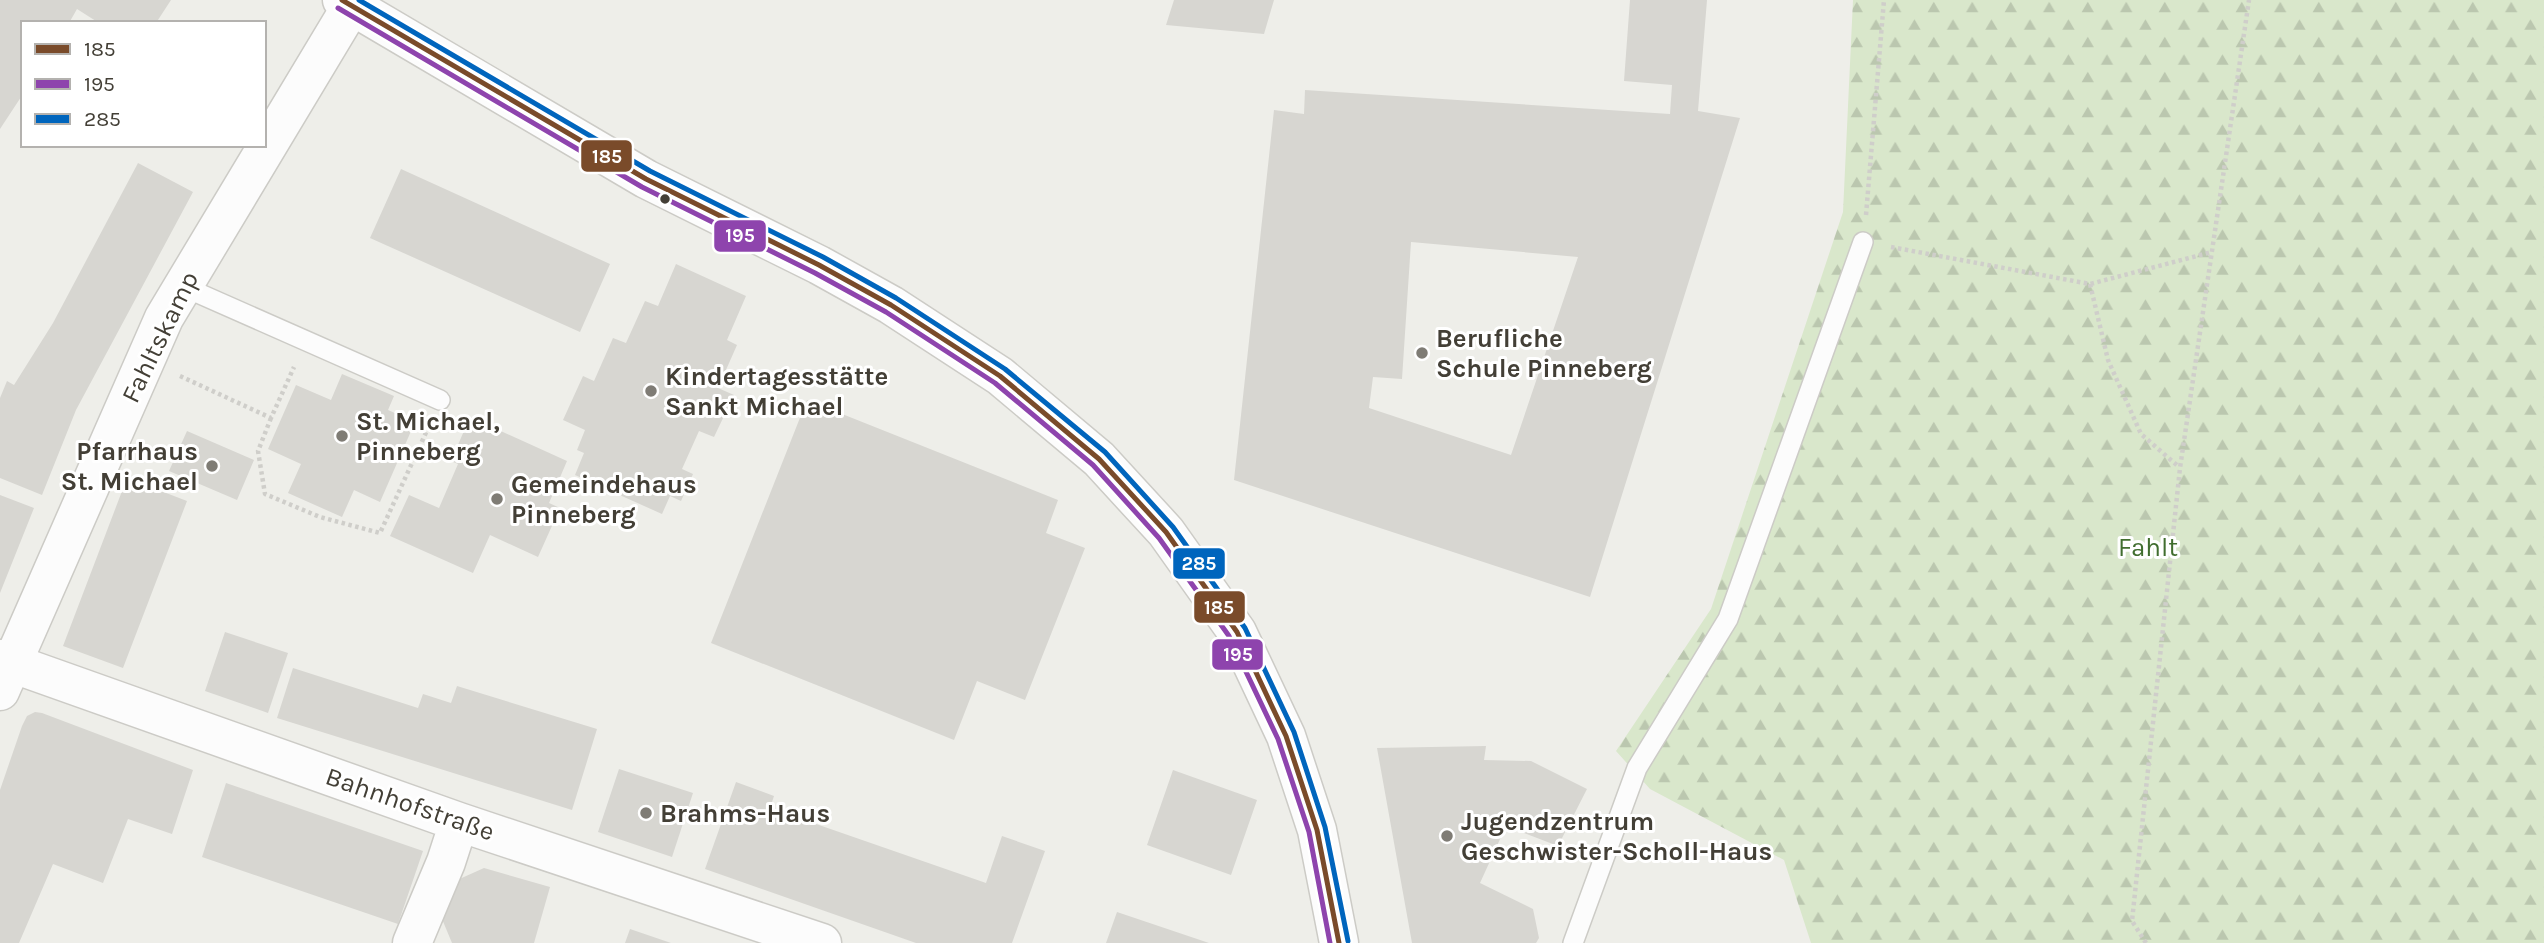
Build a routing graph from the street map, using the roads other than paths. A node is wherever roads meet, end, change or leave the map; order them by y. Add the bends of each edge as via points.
1 (349, 2) edge
2 (266, 144) edge
3 (264, 147) edge
4 (1863, 242) road end
5 (183, 286) junction
6 (440, 400) road end
7 (4, 672) edge
8 (460, 822) junction
9 (412, 943) edge
10 (822, 943) edge
11 (1339, 943) edge
12 (1573, 943) edge

1 - 2 street, Fahltskamp
1 - 11 street via 646,178 891,305 1000,376 1099,459 1166,532 1237,632 1286,736 1313,818
3 - 5 street, Fahltskamp
4 - 12 lane via 1728,619 1637,768
5 - 6 lane
5 - 7 street, Fahltskamp via 164,317
7 - 8 street, Bahnhofstraße
8 - 9 street
8 - 10 street, Bahnhofstraße

